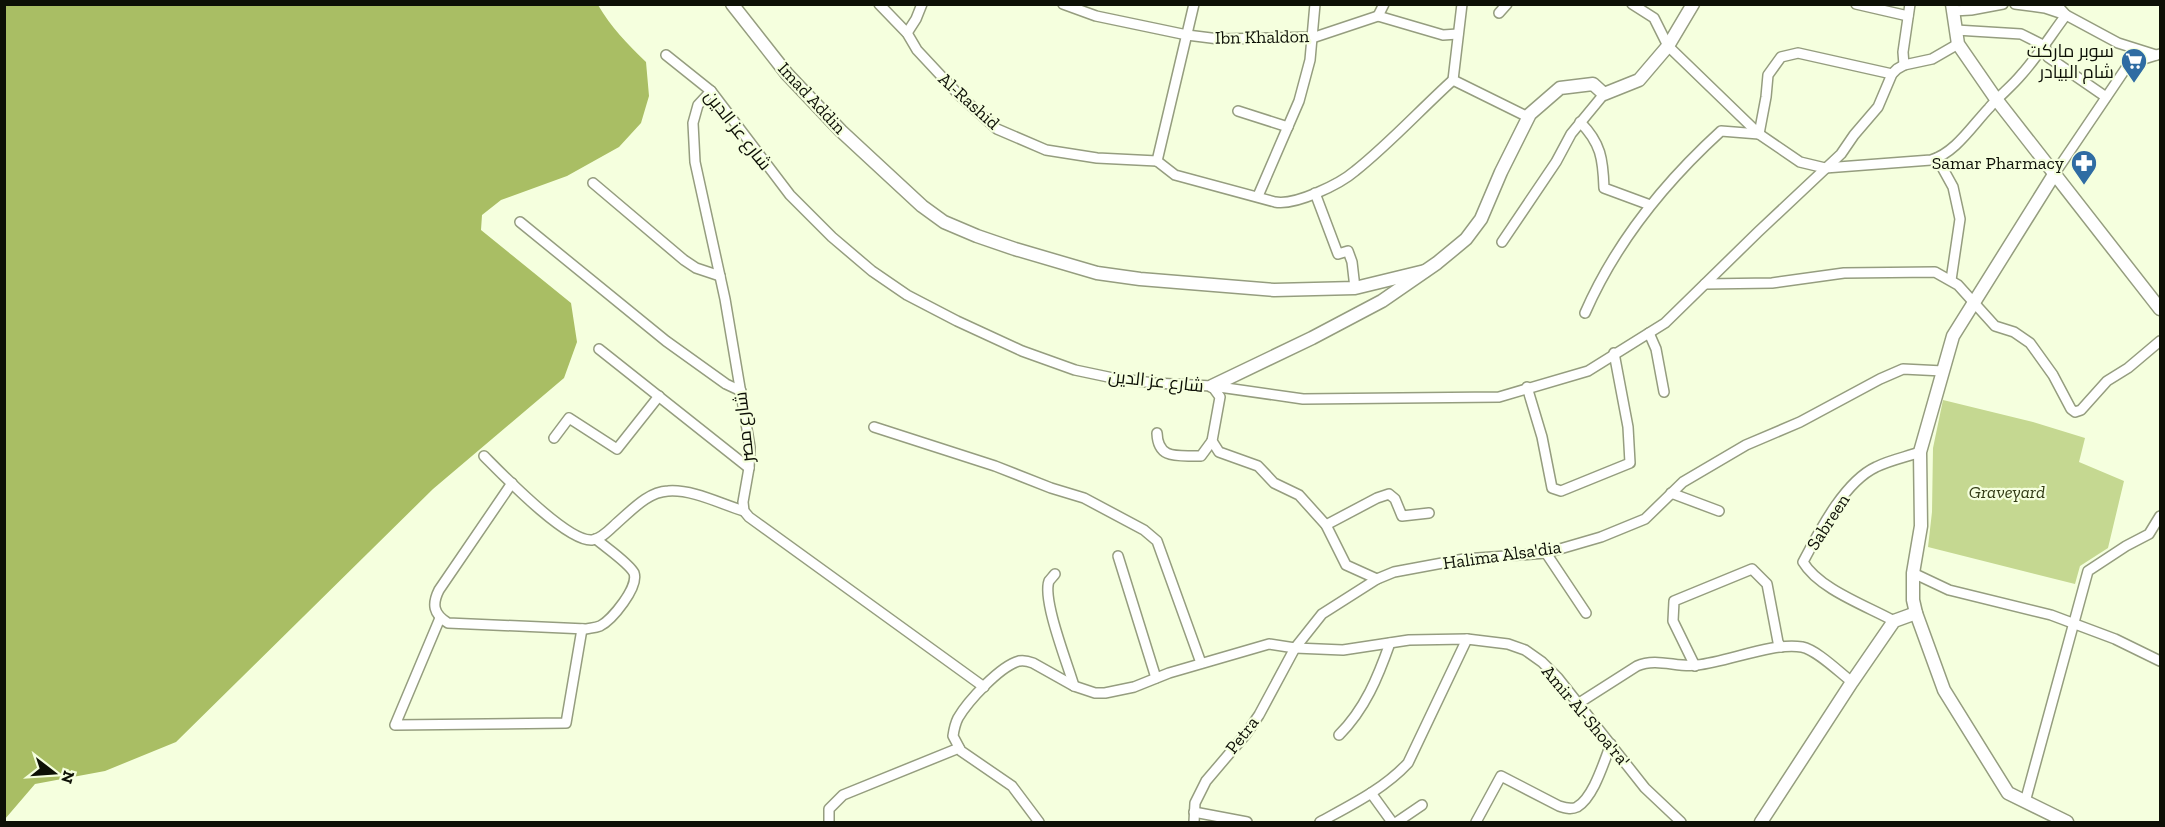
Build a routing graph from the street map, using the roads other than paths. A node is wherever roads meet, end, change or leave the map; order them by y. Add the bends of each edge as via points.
1 (732, 4) edge
2 (879, 4) edge
3 (922, 4) edge
4 (1063, 4) edge
5 (1194, 4) edge
6 (1315, 4) edge
7 (1384, 4) edge
8 (1462, 4) edge
9 (1507, 4) edge
10 (1632, 4) edge
11 (1693, 4) edge
12 (1856, 4) edge
13 (1910, 4) edge
14 (2003, 4) edge
15 (2015, 4) edge
16 (2056, 4) edge
17 (1952, 8) edge
18 (1499, 13) dead end
19 (2066, 15) junction
20 (1378, 16) junction
21 (1908, 16) junction
22 (1956, 30) junction
23 (907, 33) junction
24 (1458, 34) junction
25 (1187, 35) junction
26 (1312, 37) junction
27 (1958, 44) junction
28 (1668, 46) junction
29 (2045, 46) junction
30 (666, 55) dead end
31 (2158, 55) edge
32 (1904, 64) junction
33 (1892, 74) junction
34 (1453, 80) junction
35 (711, 91) junction
36 (1604, 94) junction
37 (2106, 97) junction
38 (1996, 99) junction
39 (1238, 111) dead end
40 (1528, 117) junction
41 (1580, 122) junction
42 (1288, 127) junction
43 (1759, 134) junction
44 (1937, 158) junction
45 (1157, 160) junction
46 (1825, 168) junction
47 (2055, 173) junction
48 (593, 183) dead end
49 (1315, 193) junction
50 (1258, 196) junction
51 (1650, 205) junction
52 (520, 222) dead end
53 (1502, 242) dead end
54 (1425, 271) junction
55 (720, 276) junction
56 (1951, 280) junction
57 (1705, 284) junction
58 (1355, 288) junction
59 (1975, 303) junction
60 (2160, 309) edge
61 (1585, 313) dead end
62 (1649, 333) junction
63 (2160, 341) edge
64 (600, 349) dead end
65 (1614, 353) junction
66 (1943, 371) junction
67 (1212, 386) junction
68 (1527, 387) junction
69 (741, 391) junction
70 (1664, 392) dead end
71 (659, 396) junction
72 (874, 428) dead end
73 (1157, 432) dead end
74 (554, 438) dead end
75 (1212, 441) junction
76 (1920, 452) junction
77 (484, 456) dead end
78 (749, 468) junction
79 (512, 483) junction
80 (1671, 494) junction
81 (744, 511) junction
82 (1719, 511) dead end
83 (1429, 513) dead end
84 (2160, 516) edge
85 (1326, 525) junction
86 (596, 539) junction
87 (1546, 553) junction
88 (1118, 556) dead end
89 (1913, 573) junction
90 (1055, 574) dead end
91 (1377, 579) junction
92 (1586, 613) dead end
93 (1916, 614) junction
94 (440, 618) junction
95 (1894, 621) junction
96 (2074, 623) junction
97 (582, 629) junction
98 (1467, 639) junction
99 (1390, 643) junction
100 (1781, 647) junction
101 (1295, 648) junction
102 (2160, 661) edge
103 (1201, 663) junction
104 (1695, 666) junction
105 (1156, 678) junction
106 (1852, 682) junction
107 (1074, 686) junction
108 (984, 687) junction
109 (1579, 703) junction
110 (1339, 735) dead end
111 (1611, 744) junction
112 (959, 748) junction
113 (1371, 793) junction
114 (2025, 802) junction
115 (1422, 805) dead end
116 (1194, 817) edge
117 (1034, 820) edge
118 (829, 822) edge
119 (1247, 822) edge
120 (1320, 822) edge
121 (1392, 822) edge
122 (1397, 822) edge
123 (1476, 822) edge
124 (1681, 822) edge
125 (1761, 822) edge
126 (2067, 822) edge

1 - 58 street, Imad Addin via 787,74 841,130 933,214 960,229 1093,272 1274,290
2 - 23 street, Al-Rashid
3 - 23 street
4 - 25 street, Ibn Khaldon via 1096,16
5 - 25 street
6 - 26 street
7 - 20 street
8 - 24 street
9 - 18 street
10 - 28 street via 1654,18
11 - 28 street
12 - 21 street
13 - 21 street
14 - 17 street via 1971,10
15 - 19 street
16 - 19 street
17 - 22 street
19 - 29 street
19 - 31 street via 2118,43
20 - 24 street via 1443,35
20 - 26 street, Ibn Khaldon
21 - 32 street
22 - 27 street
22 - 29 street via 2021,34
23 - 45 street, Al-Rashid via 917,50 959,95 997,129 1046,150 1097,159
24 - 34 street
25 - 26 street, Ibn Khaldon via 1219,39
25 - 45 street
26 - 42 street via 1310,60
27 - 32 street via 1930,60
27 - 38 street
28 - 36 street via 1639,80
28 - 43 street
29 - 37 street via 2048,57
29 - 38 street
30 - 35 street, شارع عز الدين
31 - 37 street via 2130,64
32 - 33 street
33 - 43 street via 1798,53 1780,57 1768,75
33 - 46 street, شارع عز الدين via 1878,107
34 - 40 street
34 - 49 street via 1354,172
35 - 55 street, شارع مصر via 698,105 693,138
35 - 67 street, شارع عز الدين via 790,195 832,237 907,295 1022,351 1075,370 1154,383
36 - 40 street via 1593,84 1562,88
36 - 41 street
37 - 47 street
38 - 44 street via 1954,147
38 - 47 street
39 - 42 street
40 - 54 street via 1481,219 1466,239
41 - 51 street via 1594,137 1604,188
41 - 53 street
42 - 50 street
43 - 46 street via 1800,162
43 - 51 street via 1721,131
44 - 46 street
44 - 56 street via 1953,187 1960,219
45 - 50 street via 1175,175
46 - 57 street, شارع عز الدين
47 - 59 street
47 - 60 street
48 - 55 street via 684,260
49 - 50 street via 1279,203
49 - 58 street via 1338,254 1348,251
51 - 61 street via 1613,259
52 - 69 street via 666,341
54 - 58 street, Imad Addin
54 - 67 street via 1382,301
55 - 69 street, شارع مصر
56 - 57 street via 1935,272 1853,273 1772,283
56 - 59 street
57 - 62 street, شارع عز الدين via 1665,323
59 - 63 street via 1995,326 2030,343 2074,412
59 - 66 street via 1953,336
62 - 65 street, شارع عز الدين
62 - 70 street
64 - 71 street
65 - 68 street, شارع عز الدين via 1588,371
65 - 68 street via 1628,427 1630,463 1561,491 1552,488
66 - 76 street
66 - 80 street, Halima Alsa'dia via 1898,370 1746,446 1683,482
67 - 68 street, شارع عز الدين via 1304,399 1499,397
67 - 75 street via 1220,399
69 - 78 street, شارع مصر via 750,447
71 - 74 street via 617,449 568,418
71 - 78 street
72 - 103 street via 995,465 1084,498 1144,530 1157,541
73 - 75 street via 1161,451 1167,454 1201,456
75 - 85 street via 1219,452 1258,466 1274,483 1296,492
76 - 89 street via 1921,526
76 - 95 street, Sabreen via 1874,468 1853,485 1823,524 1803,562 1829,586
77 - 79 street
78 - 81 street, شارع مصر
79 - 86 street via 567,531
79 - 94 street via 439,590 434,601
80 - 82 street
80 - 87 street, Halima Alsa'dia via 1645,519
81 - 86 street via 691,493 667,491 643,499
81 - 108 street
83 - 85 street via 1402,516 1389,494
84 - 96 street via 2149,534 2088,571
85 - 91 street via 1346,565
86 - 97 street via 633,571 635,579 623,603 606,622
87 - 91 street, Halima Alsa'dia via 1464,560 1394,572
87 - 92 street
88 - 105 street
89 - 93 street
89 - 96 street via 1949,590
90 - 107 street via 1048,587 1049,606
91 - 101 street, Halima Alsa'dia via 1322,614
93 - 95 street
93 - 114 street via 1944,690 2008,793
94 - 97 street via 448,623
94 - 97 street via 395,725 566,723
95 - 106 street
96 - 102 street
96 - 114 street
98 - 99 street, Amir Al-Shoa'ra'
98 - 109 street, Amir Al-Shoa'ra' via 1525,650 1558,678
98 - 113 street via 1408,763
99 - 101 street, Amir Al-Shoa'ra' via 1342,650
99 - 110 street via 1362,708
100 - 104 street
100 - 104 street via 1767,584 1752,569 1674,601 1673,621
100 - 106 street via 1811,650
101 - 103 street, Amir Al-Shoa'ra' via 1269,644
101 - 116 street, Petra via 1253,724 1206,781 1198,795
103 - 105 street, Amir Al-Shoa'ra'
104 - 109 street via 1640,664
105 - 107 street, Amir Al-Shoa'ra' via 1117,692 1095,693
106 - 125 street
107 - 108 street, Amir Al-Shoa'ra' via 1033,663 1021,661 990,679
108 - 112 street via 954,727 953,736
109 - 111 street, Amir Al-Shoa'ra'
111 - 123 street via 1590,791 1576,807 1559,806 1501,776
111 - 124 street, Amir Al-Shoa'ra' via 1645,788
112 - 117 street via 1012,786
112 - 118 street via 843,795 829,809
113 - 120 street
113 - 121 street
114 - 126 street
115 - 122 street
116 - 119 street

